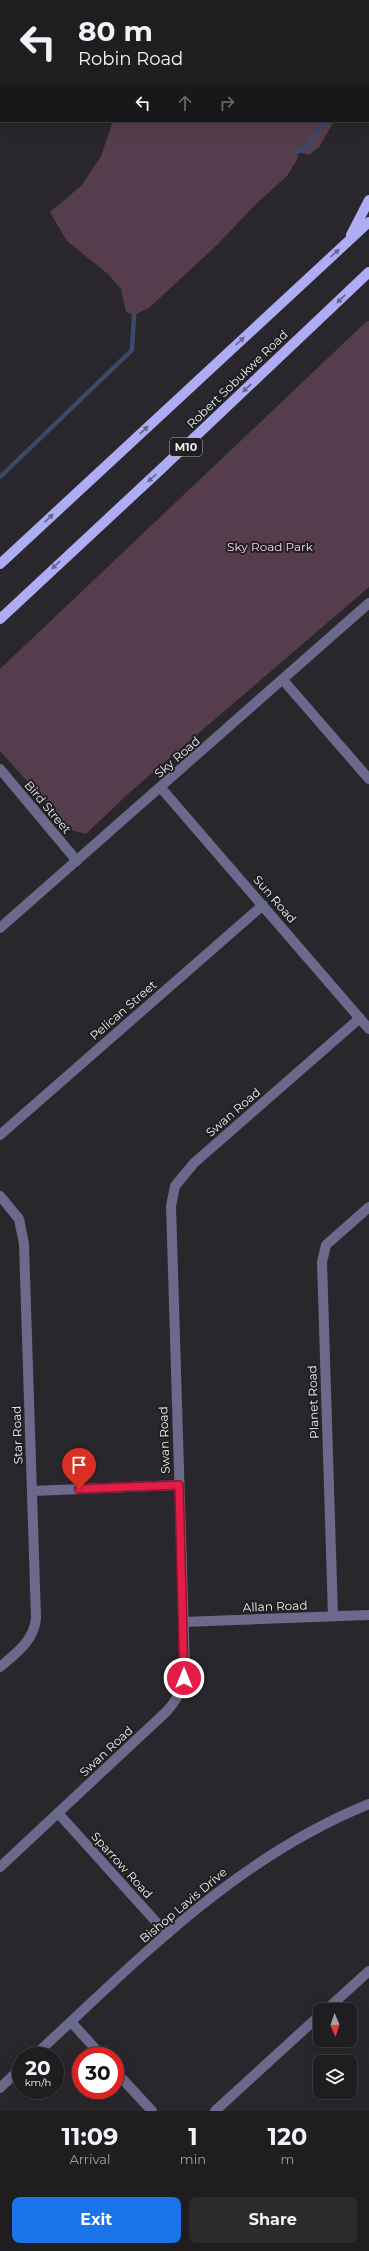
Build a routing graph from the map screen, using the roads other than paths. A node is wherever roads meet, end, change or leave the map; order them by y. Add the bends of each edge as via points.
1 (369, 200) edge
2 (369, 222) edge
3 (348, 240) junction
4 (369, 272) edge
5 (0, 564) edge
6 (369, 603) edge
7 (0, 619) edge
8 (283, 680) junction
9 (0, 769) edge
10 (369, 779) edge
11 (161, 788) junction
12 (78, 861) junction
13 (264, 905) junction
14 (0, 928) edge
15 (360, 1018) junction
16 (369, 1029) edge
17 (0, 1134) edge
18 (0, 1196) edge
19 (369, 1207) edge
20 (179, 1485) junction
21 (32, 1491) junction
22 (369, 1615) edge
23 (332, 1616) junction
24 (183, 1622) junction
25 (0, 1667) edge
26 (369, 1804) edge
27 (58, 1813) junction
28 (0, 1867) edge
29 (167, 1934) junction
30 (369, 1971) edge
31 (334, 2003) edge
32 (313, 2021) edge
33 (71, 2022) junction
34 (44, 2047) edge
35 (94, 2047) edge
36 (12, 2077) edge
37 (124, 2081) edge
38 (0, 2088) edge
39 (152, 2111) edge
40 (215, 2111) edge

1 - 3 main road
2 - 3 main road, Robert Sobukwe Road
5 -> 3 main road, Robert Sobukwe Road
4 -> 7 main road, Robert Sobukwe Road / M10
6 - 8 street, Sky Road
8 - 10 street
8 - 11 street, Sky Road
9 - 12 street, Bird Street
11 - 12 street, Sky Road
11 - 13 street, Sun Road
12 - 14 street, Sky Road
13 - 15 street, Sun Road
13 - 17 street, Pelican Street
15 - 16 street, Sun Road
15 - 20 street, Swan Road via 194,1163 175,1186 171,1206
18 - 21 street, Star Road via 19,1220 23,1230
19 - 23 street, Planet Road via 326,1245 322,1262
20 - 21 street
20 - 24 street, Swan Road
21 - 25 street, Star Road via 35,1627 28,1641
22 - 23 street, Allan Road
23 - 24 street, Allan Road
24 - 27 street, Swan Road via 184,1678 176,1701
26 - 29 street, Bishop Lavis Drive via 284,1845 219,1890
27 - 28 street, Swan Road
27 - 29 street, Sparrow Road
29 - 33 street, Bishop Lavis Drive
30 - 31 street
32 - 40 street
33 - 34 street, Bishop Lavis Drive
33 - 35 street
36 - 38 street
37 - 39 street

